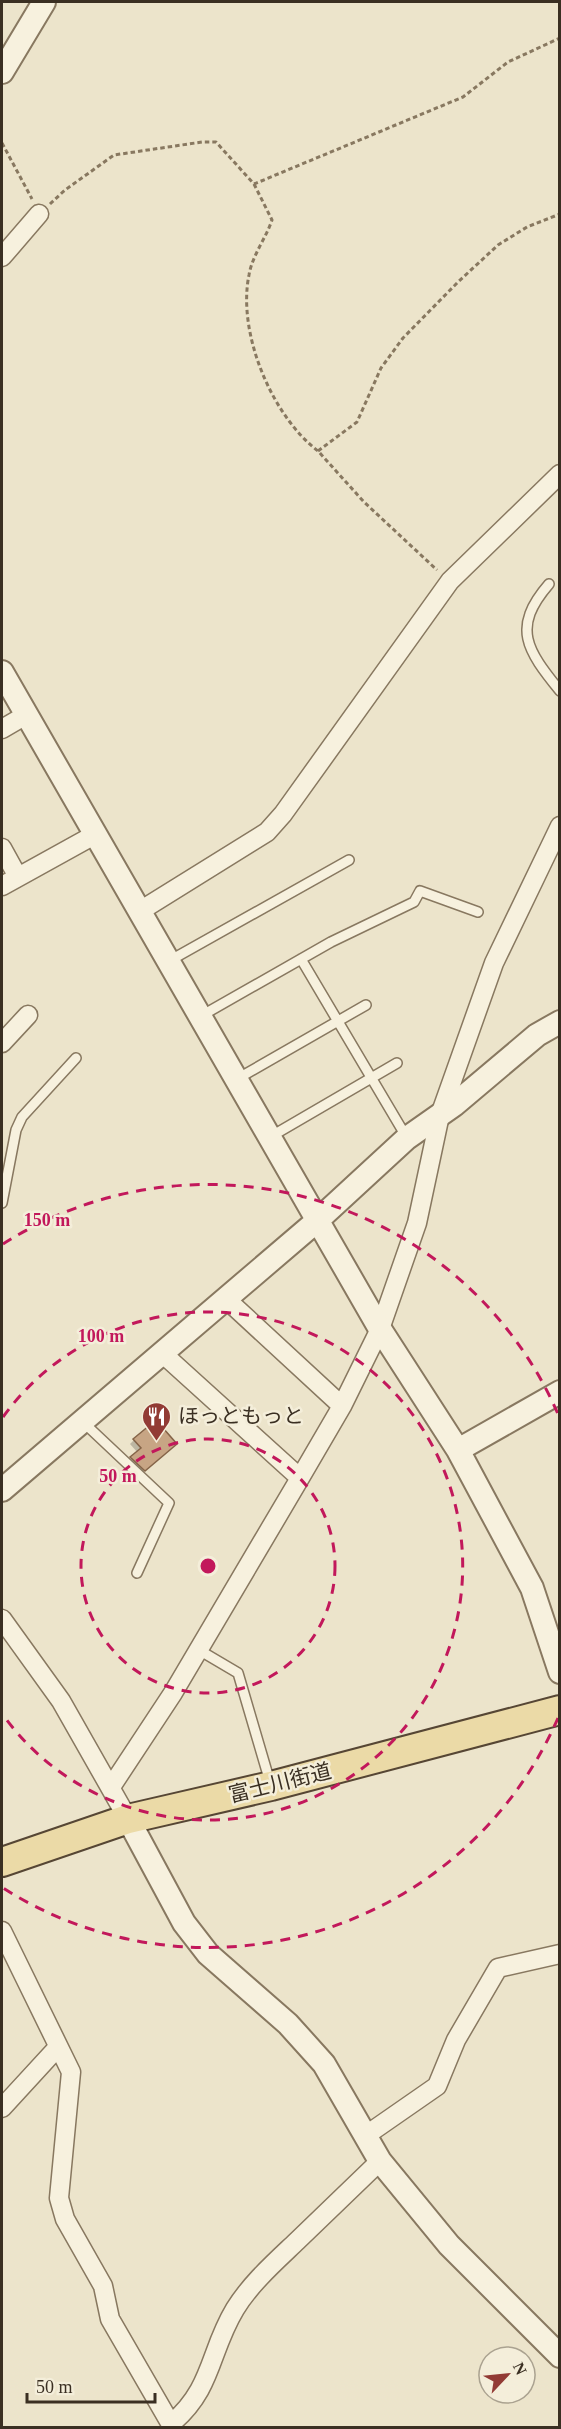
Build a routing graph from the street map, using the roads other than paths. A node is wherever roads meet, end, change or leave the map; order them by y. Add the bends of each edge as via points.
1 (44, 2) edge
2 (2, 72) edge
3 (39, 214) road end
4 (2, 257) edge
5 (560, 474) edge
6 (549, 585) dead end
7 (2, 672) edge
8 (560, 691) edge
9 (26, 715) junction
10 (2, 729) edge
11 (559, 830) edge
12 (96, 834) junction
13 (2, 848) edge
14 (349, 860) dead end
15 (18, 877) junction
16 (2, 886) edge
17 (140, 911) junction
18 (478, 912) dead end
19 (301, 959) junction
20 (169, 961) junction
21 (366, 1005) dead end
22 (28, 1015) dead end
23 (201, 1016) junction
24 (338, 1021) junction
25 (560, 1022) edge
26 (2, 1043) edge
27 (76, 1058) dead end
28 (397, 1064) dead end
29 (372, 1078) junction
30 (237, 1079) junction
31 (440, 1115) junction
32 (270, 1137) junction
33 (407, 1138) junction
34 (2, 1203) edge
35 (318, 1220) junction
36 (225, 1298) junction
37 (380, 1329) junction
38 (162, 1353) junction
39 (560, 1392) edge
40 (342, 1406) junction
41 (82, 1422) junction
42 (458, 1450) junction
43 (300, 1478) junction
44 (2, 1490) edge
45 (137, 1573) dead end
46 (2, 1619) edge
47 (199, 1650) junction
48 (560, 1672) edge
49 (560, 1710) edge
50 (271, 1786) junction
51 (111, 1787) junction
52 (128, 1819) junction
53 (2, 1860) edge
54 (2, 1931) edge
55 (560, 1953) edge
56 (58, 2047) junction
57 (2, 2108) edge
58 (365, 2136) junction
59 (380, 2161) junction
60 (560, 2356) edge
61 (172, 2425) edge

1 - 2 street
3 - 4 street
5 - 17 street via 450,581 267,832
6 - 8 lane via 532,603 526,618 527,636 543,669
7 - 9 street
9 - 10 street
9 - 12 street
11 - 31 street via 494,963
12 - 15 street
12 - 17 street
13 - 15 street
14 - 20 lane
15 - 16 street
17 - 20 street
18 - 19 lane via 420,891 414,902
19 - 23 lane
19 - 24 lane
20 - 23 street
21 - 24 lane
22 - 26 street
23 - 30 street
24 - 29 lane
24 - 30 lane
25 - 31 street via 537,1035
27 - 34 lane via 22,1117
28 - 29 lane
29 - 32 lane
29 - 33 lane
30 - 32 street
31 - 33 street
31 - 37 street via 412,1241
32 - 35 street
33 - 35 street
35 - 36 street
35 - 37 street
36 - 38 street
36 - 40 street
37 - 40 street
37 - 42 street
38 - 41 street
38 - 43 street
39 - 42 street
40 - 43 street
41 - 44 street
41 - 45 lane via 169,1503
42 - 48 street via 532,1588
43 - 47 street
46 - 51 street via 61,1701
47 - 50 lane via 238,1673
47 - 51 street
49 - 50 main road, 富士川街道
50 - 52 main road, 富士川街道
51 - 52 street
52 - 53 main road, 富士川街道
52 - 58 street via 184,1923 208,1954 288,2024 324,2064
54 - 56 street
55 - 58 street via 498,1968 456,2040 437,2086
56 - 57 street
56 - 61 street via 71,2072 59,2198 62,2208 103,2286 110,2319
58 - 59 street
59 - 60 street via 449,2245
59 - 61 street via 260,2276 236,2309 202,2389

